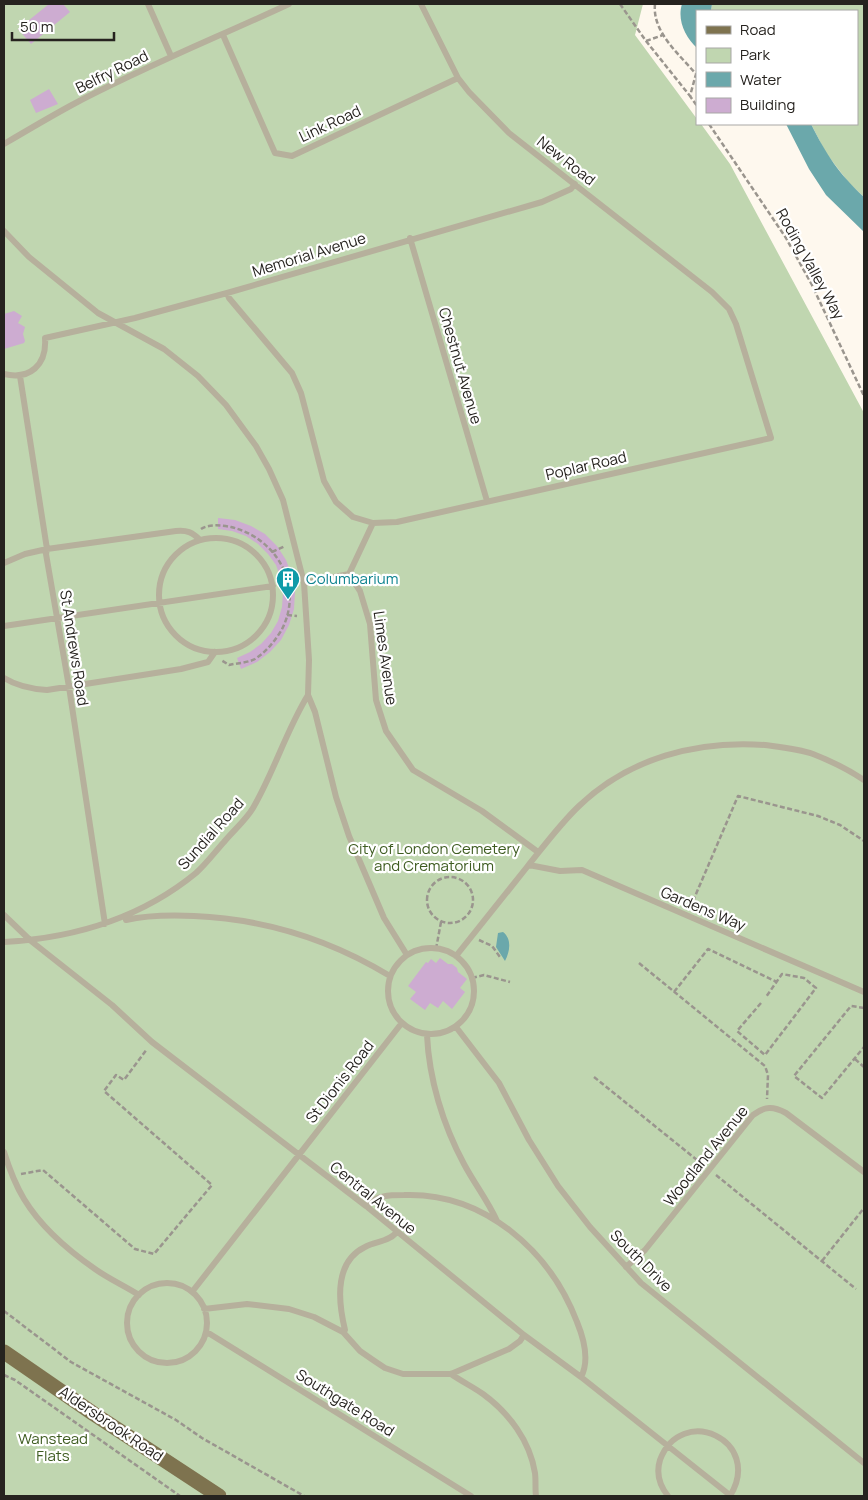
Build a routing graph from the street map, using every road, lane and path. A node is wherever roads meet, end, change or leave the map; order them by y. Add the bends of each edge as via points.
1 (148, 4) edge
2 (289, 4) edge
3 (421, 4) edge
4 (620, 4) edge
5 (655, 4) edge
6 (223, 35) junction
7 (663, 35) junction
8 (646, 42) junction
9 (171, 56) junction
10 (458, 78) junction
11 (690, 96) junction
12 (696, 105) edge
13 (710, 125) edge
14 (4, 144) edge
15 (575, 184) junction
16 (4, 231) edge
17 (410, 238) junction
18 (227, 293) junction
19 (729, 309) joint
20 (115, 322) junction
21 (4, 374) edge
22 (20, 376) junction
23 (864, 396) edge
24 (487, 501) junction
25 (373, 523) junction
26 (207, 526) dead end
27 (225, 526) dead end
28 (200, 540) junction
29 (278, 548) dead end
30 (47, 549) junction
31 (272, 552) dead end
32 (4, 563) edge
33 (349, 574) junction
34 (304, 583) junction
35 (273, 586) junction
36 (160, 604) junction
37 (287, 615) dead end
38 (292, 616) dead end
39 (56, 618) junction
40 (4, 626) edge
41 (215, 652) junction
42 (246, 662) dead end
43 (229, 665) dead end
44 (4, 678) edge
45 (69, 687) junction
46 (308, 696) junction
47 (864, 780) edge
48 (864, 841) edge
49 (536, 855) junction
50 (529, 865) junction
51 (4, 915) edge
52 (686, 916) junction
53 (441, 922) junction
54 (105, 924) junction
55 (471, 937) junction
56 (31, 941) junction
57 (4, 942) edge
58 (436, 949) junction
59 (407, 955) junction
60 (456, 956) junction
61 (500, 956) dead end
62 (639, 963) dead end
63 (390, 976) junction
64 (472, 978) junction
65 (510, 982) dead end
66 (777, 982) junction
67 (674, 992) junction
68 (864, 992) edge
69 (766, 997) dead end
70 (761, 1003) dead end
71 (864, 1008) edge
72 (401, 1024) junction
73 (456, 1027) junction
74 (427, 1034) junction
75 (152, 1042) junction
76 (864, 1047) edge
77 (855, 1059) junction
78 (864, 1067) edge
79 (594, 1077) dead end
80 (767, 1108) junction
81 (4, 1152) edge
82 (299, 1155) junction
83 (710, 1170) junction
84 (864, 1172) edge
85 (12, 1176) junction
86 (366, 1206) junction
87 (864, 1208) edge
88 (497, 1220) junction
89 (396, 1233) junction
90 (822, 1261) junction
91 (626, 1267) junction
92 (856, 1289) dead end
93 (192, 1292) junction
94 (139, 1295) junction
95 (204, 1309) junction
96 (4, 1311) edge
97 (343, 1332) junction
98 (206, 1333) junction
99 (524, 1335) junction
100 (4, 1352) edge
101 (451, 1374) junction
102 (4, 1375) edge
103 (581, 1378) junction
104 (667, 1447) junction
105 (864, 1463) edge
106 (180, 1496) edge
107 (219, 1496) edge
108 (304, 1496) edge
109 (471, 1496) edge
110 (536, 1496) edge
111 (668, 1496) edge
112 (730, 1496) edge

1 - 9 lane
2 - 6 lane, Belfry Road
3 - 10 lane, New Road
4 - 8 path
5 - 7 path via 654,13
6 - 9 lane, Belfry Road
6 - 10 lane, Link Road via 275,153 292,156
7 - 8 path
7 - 11 path via 696,74
8 - 11 path
9 - 14 lane, Belfry Road via 70,106
10 - 15 lane, New Road via 509,133
11 - 12 path
13 - 23 path, Roding Valley Way via 786,238
15 - 17 lane, Memorial Avenue via 542,202
15 - 19 lane, New Road
16 - 20 lane via 29,258 98,313
17 - 18 lane, Memorial Avenue
17 - 24 lane, Chestnut Avenue
18 - 20 lane, Memorial Avenue
18 - 25 lane via 292,373 302,393 324,481 336,502 353,517
19 - 24 lane, Poplar Road via 771,438
20 - 22 lane, Memorial Avenue via 45,338 41,362
20 - 34 lane via 164,349 198,376 226,405 256,446 283,500
21 - 22 lane
22 - 30 lane, St Andrews Road
24 - 25 lane, Poplar Road via 397,522
25 - 33 lane
26 - 27 path
28 - 30 lane via 186,530
28 - 35 lane via 232,540 247,546 260,557
28 - 36 lane via 185,547 164,571
29 - 31 path
30 - 32 lane
30 - 39 lane, St Andrews Road
33 - 34 lane
33 - 49 lane, Limes Avenue via 360,591 370,624 376,700 391,739 413,770 482,811
34 - 46 lane
35 - 36 lane
35 - 41 lane via 269,619 260,633 247,644
36 - 39 lane
36 - 41 lane via 164,619 185,643 199,650
37 - 38 path
39 - 40 lane
39 - 45 lane, St Andrews Road
41 - 45 lane via 208,662 181,669
42 - 43 path
44 - 45 lane via 33,689
45 - 54 lane, St Andrews Road
46 - 54 lane, Sundial Road via 260,795 240,824 197,872 165,896 137,912
46 - 59 lane via 349,836 384,918
47 - 49 lane via 812,754 777,746 697,747 659,757 623,773 579,805
48 - 52 path via 840,825 818,816 738,796
49 - 50 lane
50 - 52 lane, Gardens Way via 560,871 582,870
50 - 55 lane
51 - 56 lane, Central Avenue
52 - 68 lane, Gardens Way
53 - 53 path via 434,918 427,904 429,890 440,879 455,877 468,885 474,900 473,907 463,920
53 - 58 path
54 - 56 lane
54 - 63 lane via 170,915 260,923 305,935 342,950
55 - 60 lane
55 - 61 path via 492,946
56 - 57 lane
56 - 75 lane, Central Avenue via 112,1005
58 - 59 lane via 418,950
58 - 60 lane
59 - 63 lane via 398,962
60 - 64 lane
62 - 67 path
63 - 72 lane via 388,1001
64 - 65 path via 484,975
64 - 73 lane via 473,1002 464,1020
66 - 67 path via 708,949
66 - 69 path
66 - 70 path via 782,974 804,978 816,988 765,1054 737,1031
67 - 80 path via 765,1066 768,1075
71 - 77 path via 851,1006 794,1076 822,1098
72 - 74 lane
72 - 82 lane, St Dionis Road
73 - 74 lane via 444,1033
73 - 91 lane, South Drive via 498,1083 558,1186
74 - 88 lane via 434,1084 447,1127 464,1165
75 - 82 lane, Central Avenue
75 - 85 path via 124,1080 116,1075 104,1091 212,1185 154,1254 135,1249 43,1170
76 - 77 path
77 - 78 path
79 - 83 path
80 - 83 lane, Woodland Avenue via 753,1116
80 - 84 lane, Woodland Avenue via 776,1107 786,1112
81 - 85 lane
82 - 86 lane, Central Avenue
82 - 93 lane, St Dionis Road
83 - 90 path
83 - 91 lane, Woodland Avenue via 645,1250
85 - 94 lane via 24,1200 65,1246 95,1270
86 - 88 lane via 386,1195 418,1194 443,1197
86 - 89 lane, Central Avenue
87 - 90 path
88 - 103 lane via 530,1247 554,1276 572,1308 586,1355
89 - 97 lane via 390,1239 366,1246 345,1268 340,1294
89 - 99 lane, Central Avenue
90 - 92 path
91 - 105 lane, South Drive via 641,1283
93 - 94 lane via 170,1284 153,1286
93 - 95 lane
94 - 98 lane via 128,1316 128,1329 131,1340 148,1358 165,1362 183,1360 201,1344
95 - 97 lane via 247,1304 271,1306 314,1317
95 - 98 lane
96 - 108 path via 71,1362
97 - 101 lane via 360,1351 385,1368 403,1374
98 - 109 lane, Southgate Road
99 - 101 lane via 509,1349
99 - 103 lane, Central Avenue
100 - 107 main road, Aldersbrook Road
101 - 110 lane via 484,1395 519,1431 535,1473
102 - 106 path
103 - 104 lane, Central Avenue
104 - 111 lane via 659,1464 658,1478
104 - 112 lane, Central Avenue
104 - 112 lane via 683,1434 695,1431 709,1432 721,1438 737,1458 737,1484

